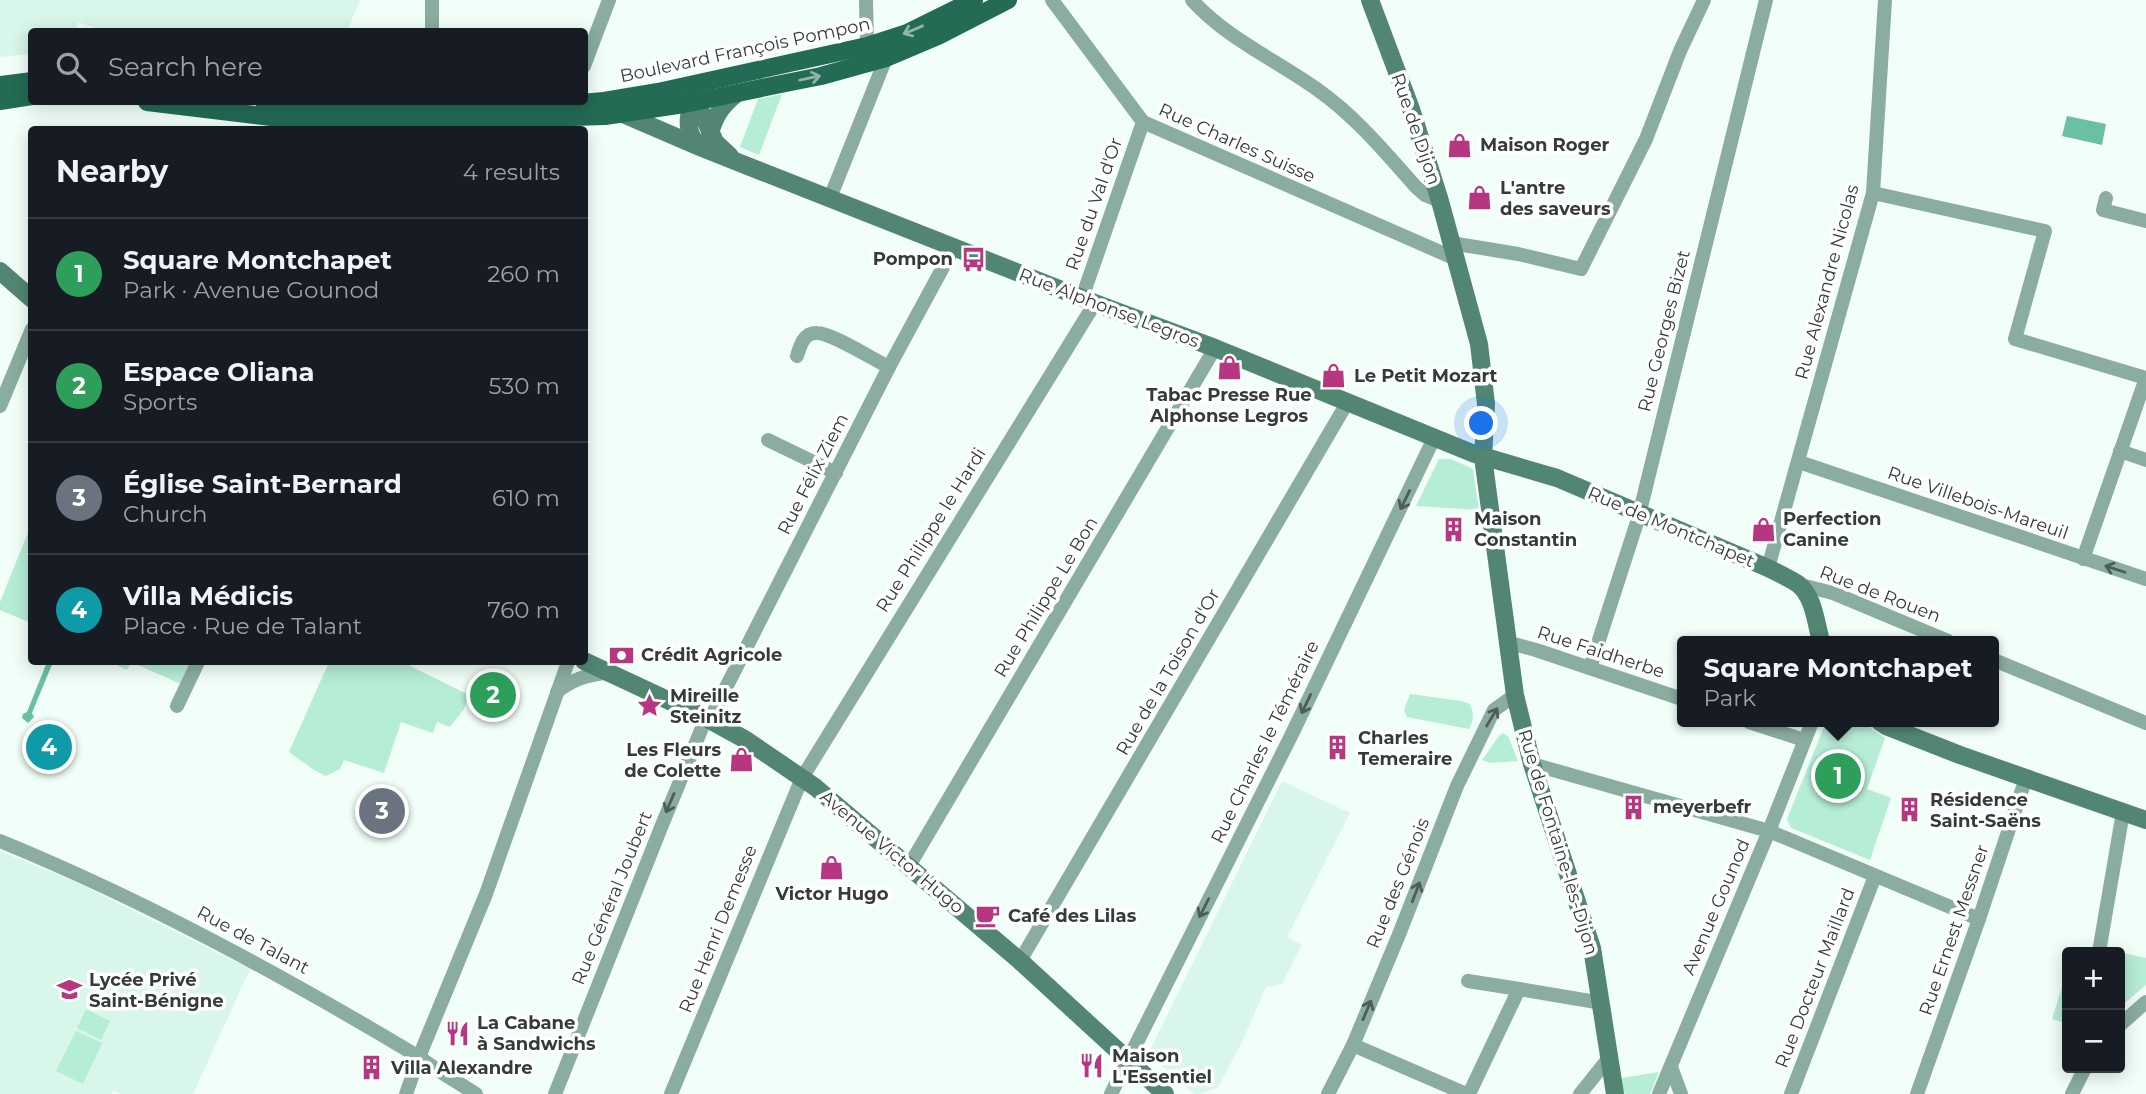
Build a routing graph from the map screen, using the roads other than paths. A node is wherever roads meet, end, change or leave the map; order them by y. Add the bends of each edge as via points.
1 (432, 0) edge
2 (609, 0) edge
3 (866, 0) edge
4 (974, 0) edge
5 (1008, 0) edge
6 (1052, 0) edge
7 (1192, 0) edge
8 (1370, 0) edge
9 (1704, 0) edge
10 (1766, 0) edge
11 (1885, 0) edge
12 (432, 28) edge
13 (867, 46) junction
14 (588, 55) edge
15 (815, 58) junction
16 (886, 58) junction
17 (28, 82) edge
18 (0, 85) edge
19 (658, 92) junction
20 (736, 94) junction
21 (28, 97) edge
22 (0, 101) edge
23 (588, 102) edge
24 (694, 102) junction
25 (172, 105) edge
26 (301, 105) edge
27 (414, 105) edge
28 (623, 114) junction
29 (1143, 122) junction
30 (517, 124) edge
31 (445, 126) edge
32 (706, 141) junction
33 (1873, 193) junction
34 (830, 198) junction
35 (2106, 198) dead end
36 (1440, 201) junction
37 (2146, 221) edge
38 (954, 247) junction
39 (1453, 251) junction
40 (0, 271) edge
41 (28, 296) edge
42 (1088, 301) junction
43 (28, 339) edge
44 (1215, 348) junction
45 (797, 356) dead end
46 (889, 367) junction
47 (2146, 378) edge
48 (1347, 403) junction
49 (0, 406) edge
50 (1434, 438) junction
51 (768, 440) dead end
52 (2120, 451) junction
53 (1483, 457) junction
54 (2146, 460) edge
55 (1799, 462) junction
56 (836, 473) junction
57 (1639, 512) junction
58 (2083, 559) junction
59 (1768, 568) junction
60 (2146, 579) edge
61 (1797, 584) junction
62 (1819, 636) edge
63 (1936, 636) edge
64 (1508, 645) junction
65 (1999, 662) edge
66 (588, 663) edge
67 (197, 665) edge
68 (567, 665) edge
69 (1590, 668) junction
70 (608, 673) junction
71 (556, 693) junction
72 (1515, 695) junction
73 (1677, 697) edge
74 (177, 706) dead end
75 (706, 718) junction
76 (2146, 723) edge
77 (1764, 727) edge
78 (1810, 727) edge
79 (1889, 727) edge
80 (1804, 740) junction
81 (1532, 764) junction
82 (802, 778) junction
83 (2026, 778) junction
84 (2123, 812) junction
85 (2146, 820) edge
86 (1769, 831) junction
87 (0, 841) edge
88 (909, 866) junction
89 (1875, 876) junction
90 (1979, 919) junction
91 (2100, 947) edge
92 (1020, 961) junction
93 (1468, 981) dead end
94 (1518, 989) junction
95 (2146, 1002) edge
96 (1602, 1003) junction
97 (2125, 1021) edge
98 (1353, 1045) junction
99 (419, 1056) junction
100 (1608, 1059) junction
101 (1127, 1061) junction
102 (1671, 1068) junction
103 (2082, 1073) edge
104 (406, 1094) edge
105 (476, 1094) edge
106 (555, 1094) edge
107 (671, 1094) edge
108 (1111, 1094) edge
109 (1165, 1094) edge
110 (1328, 1094) edge
111 (1467, 1094) edge
112 (1580, 1094) edge
113 (1615, 1094) edge
114 (1659, 1094) edge
115 (1681, 1094) edge
116 (1791, 1094) edge
117 (1917, 1094) edge
118 (2072, 1094) edge

1 - 12 street
2 - 14 street
3 - 13 street
4 -> 13 main road, Boulevard François Pompon via 907,33
5 - 16 main road
6 - 29 street, Rue Charles Suisse
7 - 36 street via 1236,38 1341,107 1416,187
8 - 36 street, Rue de Dijon
9 - 39 street, Rue Charles Suisse via 1646,139 1581,269 1518,254
10 - 57 street, Rue Georges Bizet
11 - 33 street, Rue Alexandre Nicolas
13 - 15 main road, Boulevard François Pompon
15 - 19 main road, Boulevard François Pompon
15 - 24 main road via 772,76 717,87
20 -> 16 main road
16 - 34 street
17 - 18 main road
19 - 23 main road, Boulevard François Pompon
19 - 24 main road
20 - 24 main road
20 - 32 street via 717,112
21 - 22 main road
24 - 28 main road
24 - 32 street, Rue Alphonse Legros via 704,115
25 - 31 main road via 308,121
26 - 27 main road, Boulevard François Pompon via 351,109
28 - 30 main road
28 - 32 street, Rue Alphonse Legros
29 - 39 street, Rue Charles Suisse
29 - 42 street, Rue du Val d'Or
30 - 31 main road
32 - 34 street, Rue Alphonse Legros via 736,161
33 - 47 street via 2045,231 2015,339
33 - 55 street, Rue Alexandre Nicolas
34 - 38 street, Rue Alphonse Legros
35 - 37 street via 2103,210
36 - 39 street, Rue de Dijon
38 - 42 street, Rue Alphonse Legros
38 - 46 street, Rue Félix Ziem
39 - 53 street, Rue de Fontaine-lès-Dijon via 1479,344 1486,404
40 - 41 street
42 - 44 street, Rue Alphonse Legros
42 - 82 street, Rue Philippe le Hardi
43 - 49 street
44 - 48 street, Rue Alphonse Legros
44 - 88 street, Rue Philippe Le Bon
45 - 46 street via 801,342 818,332
46 - 56 street, Rue Félix Ziem
47 - 52 street
48 - 50 street, Rue Alphonse Legros
48 - 92 street, Rue de la Toison d'Or
50 - 53 street, Rue Alphonse Legros
50 -> 101 street, Rue Charles le Téméraire
51 - 56 street
52 - 54 street
52 - 58 street
53 - 57 street, Rue de Montchapet via 1557,478
53 - 64 street, Rue de Fontaine-lès-Dijon
55 - 58 street, Rue Villebois-Mareuil
55 - 59 street, Rue Alexandre Nicolas
56 - 75 street, Rue Félix Ziem via 713,713
57 - 59 street, Rue de Montchapet
57 - 69 street, Rue Georges Bizet
60 -> 58 street, Rue Villebois-Mareuil
59 - 61 street, Rue de Montchapet
61 - 62 street via 1808,598
61 - 63 street, Rue de Rouen via 1833,593
64 - 69 street, Rue Faidherbe
64 - 72 street, Rue de Fontaine-lès-Dijon
65 - 76 street
66 - 70 street, Avenue Victor Hugo
67 - 74 street
68 - 71 street
69 - 73 street, Rue Faidherbe
70 - 71 street via 580,678
70 - 75 street, Avenue Victor Hugo
71 - 99 street via 486,894
72 - 81 street, Rue de Fontaine-lès-Dijon
98 -> 72 street, Rue des Génois via 1457,786 1494,710
75 - 82 street, Avenue Victor Hugo
75 -> 106 street, Rue Général Joubert
77 - 80 street
78 - 80 street, Avenue Gounod
79 - 83 street
80 - 86 street, Avenue Gounod
81 - 86 street
81 - 96 street, Rue de Fontaine-lès-Dijon via 1592,948
82 - 88 street, Avenue Victor Hugo
82 - 107 street, Rue Henri Demesse
83 - 84 street
83 - 90 street, Rue Ernest Messner
84 - 85 street
84 - 91 street
86 - 89 street
86 - 102 street, Avenue Gounod
87 - 99 street, Rue de Talant via 184,925
88 - 92 street, Avenue Victor Hugo
89 - 90 street
89 - 116 street, Rue Docteur Maillard
90 - 117 street, Rue Ernest Messner
92 - 101 street, Avenue Victor Hugo
93 - 94 street
94 - 96 street
94 - 111 street
95 - 97 street
96 - 100 street, Rue de Fontaine-lès-Dijon
98 - 110 street, Rue des Génois
98 - 111 street
99 - 104 street
99 - 105 street, Rue de Talant
100 - 112 street
100 - 113 street, Rue de Fontaine-lès-Dijon
101 - 108 street, Rue Charles le Téméraire
101 - 109 street, Avenue Victor Hugo
102 - 114 street, Avenue Gounod
102 - 115 street
103 - 118 street

